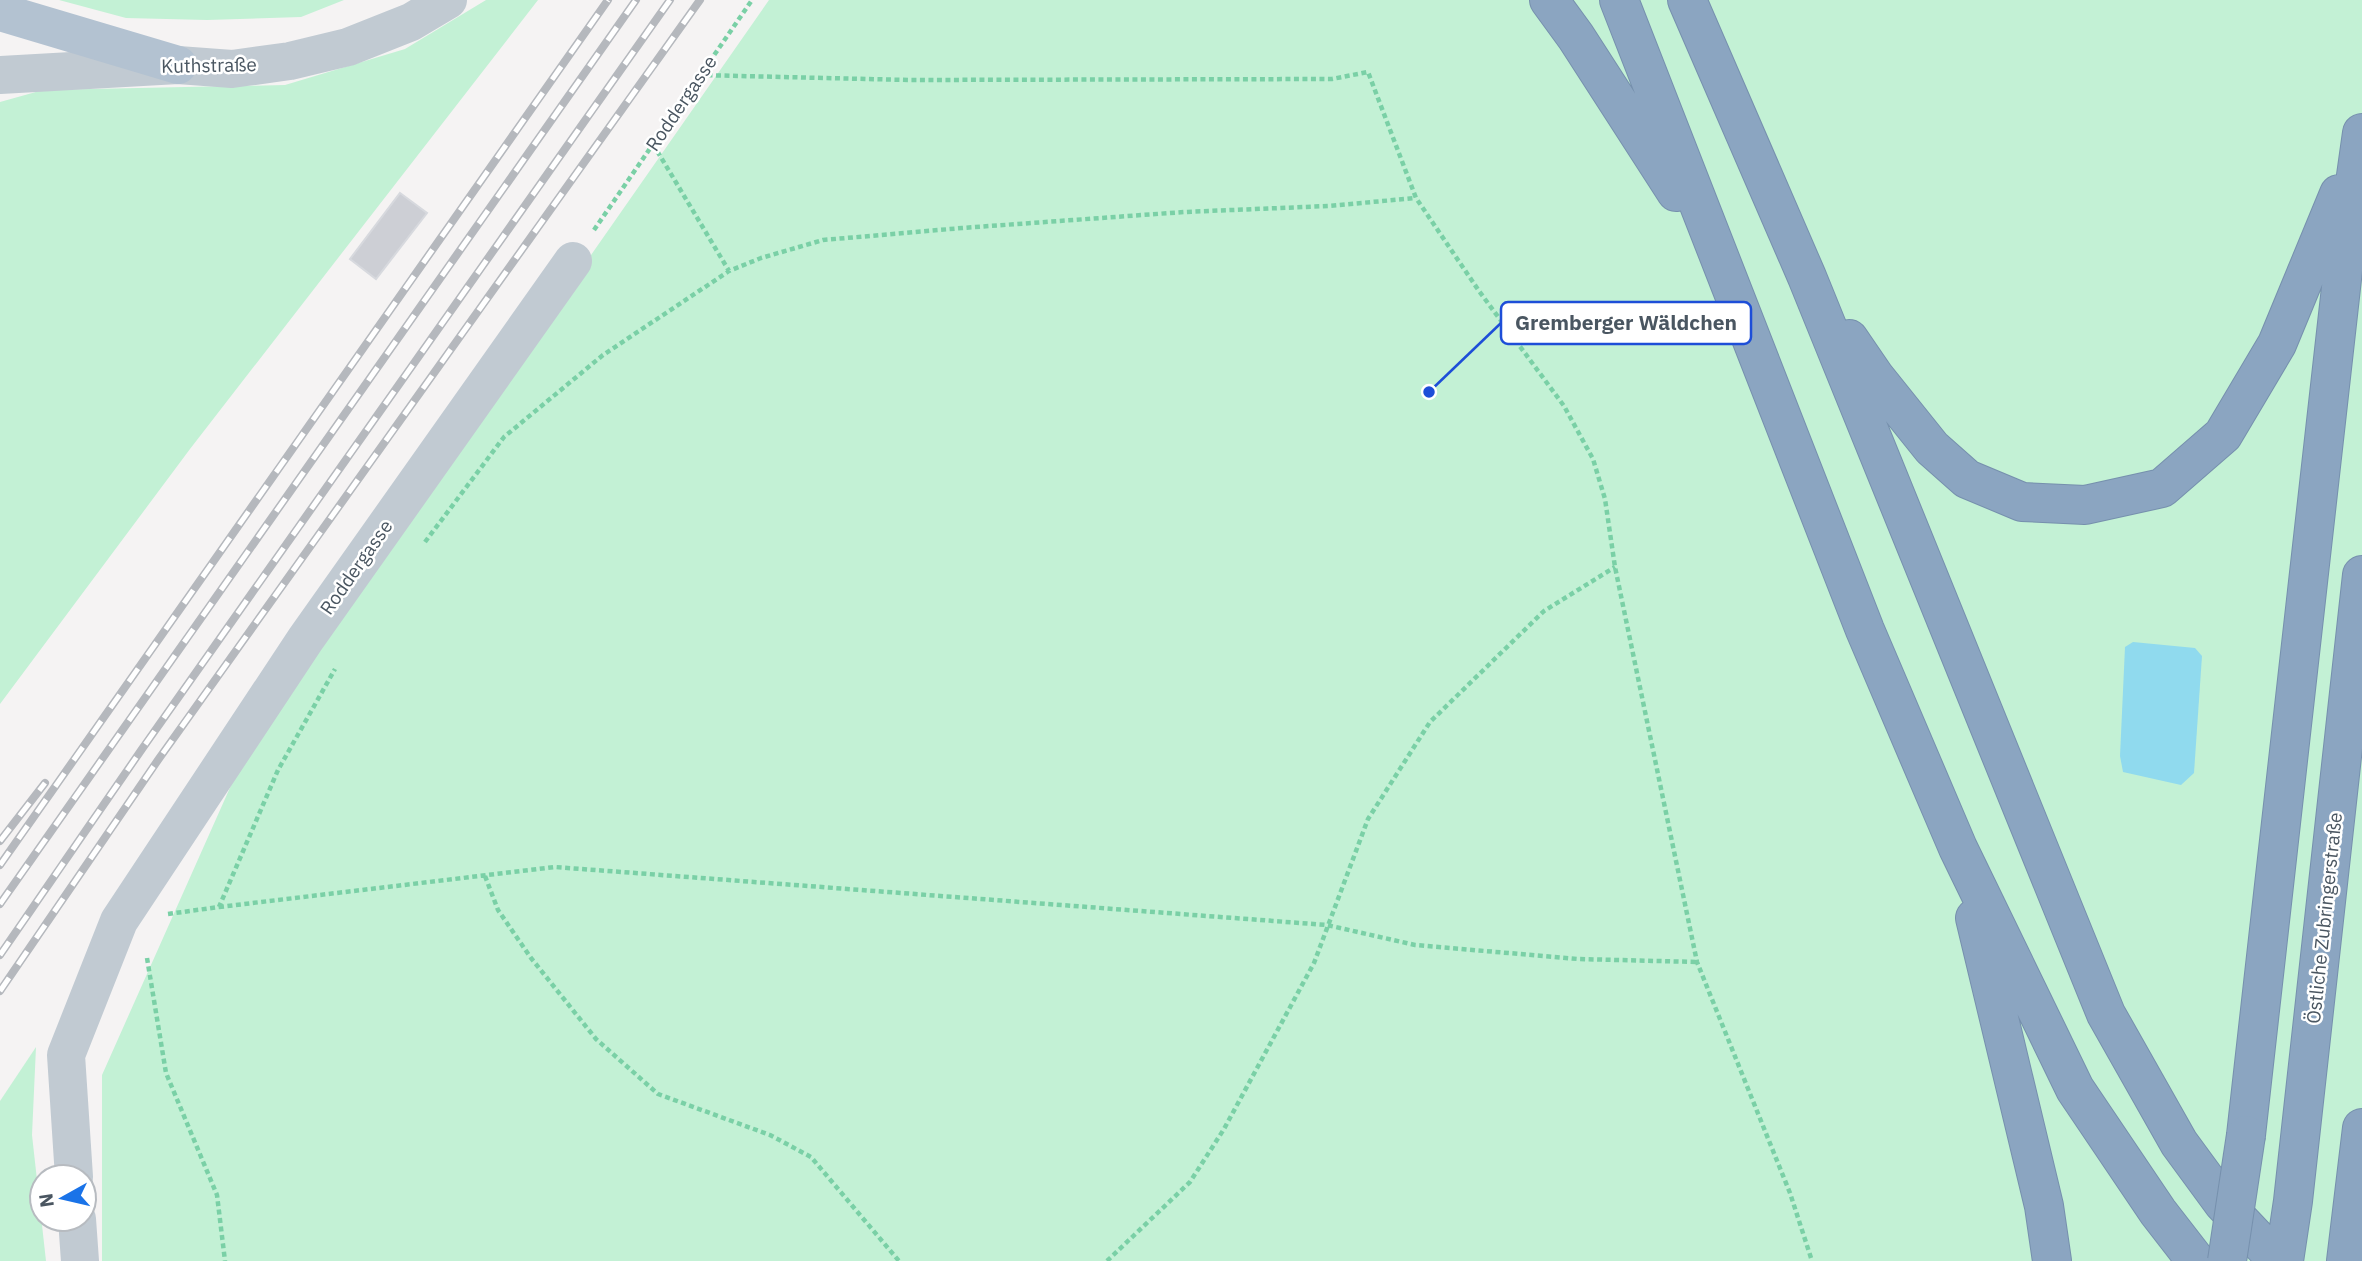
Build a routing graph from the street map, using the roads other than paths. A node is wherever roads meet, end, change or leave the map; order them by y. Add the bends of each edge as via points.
1 (448, 0) edge
2 (1549, 0) edge
3 (1619, 0) edge
4 (1687, 0) edge
5 (0, 12) edge
6 (177, 65) junction
7 (0, 75) edge
8 (2360, 140) edge
9 (1719, 258) junction
10 (573, 261) road end
11 (1807, 277) junction
12 (2362, 575) edge
13 (1958, 848) junction
14 (2362, 1128) edge
15 (73, 1163) edge
16 (78, 1233) edge
17 (2347, 1257) edge
18 (80, 1261) edge
19 (2052, 1261) edge
20 (2196, 1261) edge
21 (2227, 1261) edge
22 (2278, 1261) edge
23 (2284, 1261) edge

1 - 6 street, Kuthstraße via 411,22 348,47 290,61 232,69
2 - 9 highway
3 - 9 highway
4 - 11 highway
5 - 6 main road
6 - 7 street, Kuthstraße
8 - 11 highway via 2277,344 2223,435 2162,488 2085,505 2022,502 1967,479 1905,416
8 - 21 highway, bridge via 2246,1135
9 - 13 highway via 1865,630
10 - 15 street, Roddergasse via 305,640 119,921 66,1055
11 - 22 highway via 2106,1014 2179,1143 2223,1203
12 - 23 highway, Östliche Zubringerstraße
13 - 19 highway via 2044,1206
13 - 20 highway via 2075,1088
14 - 17 highway
16 - 18 street

